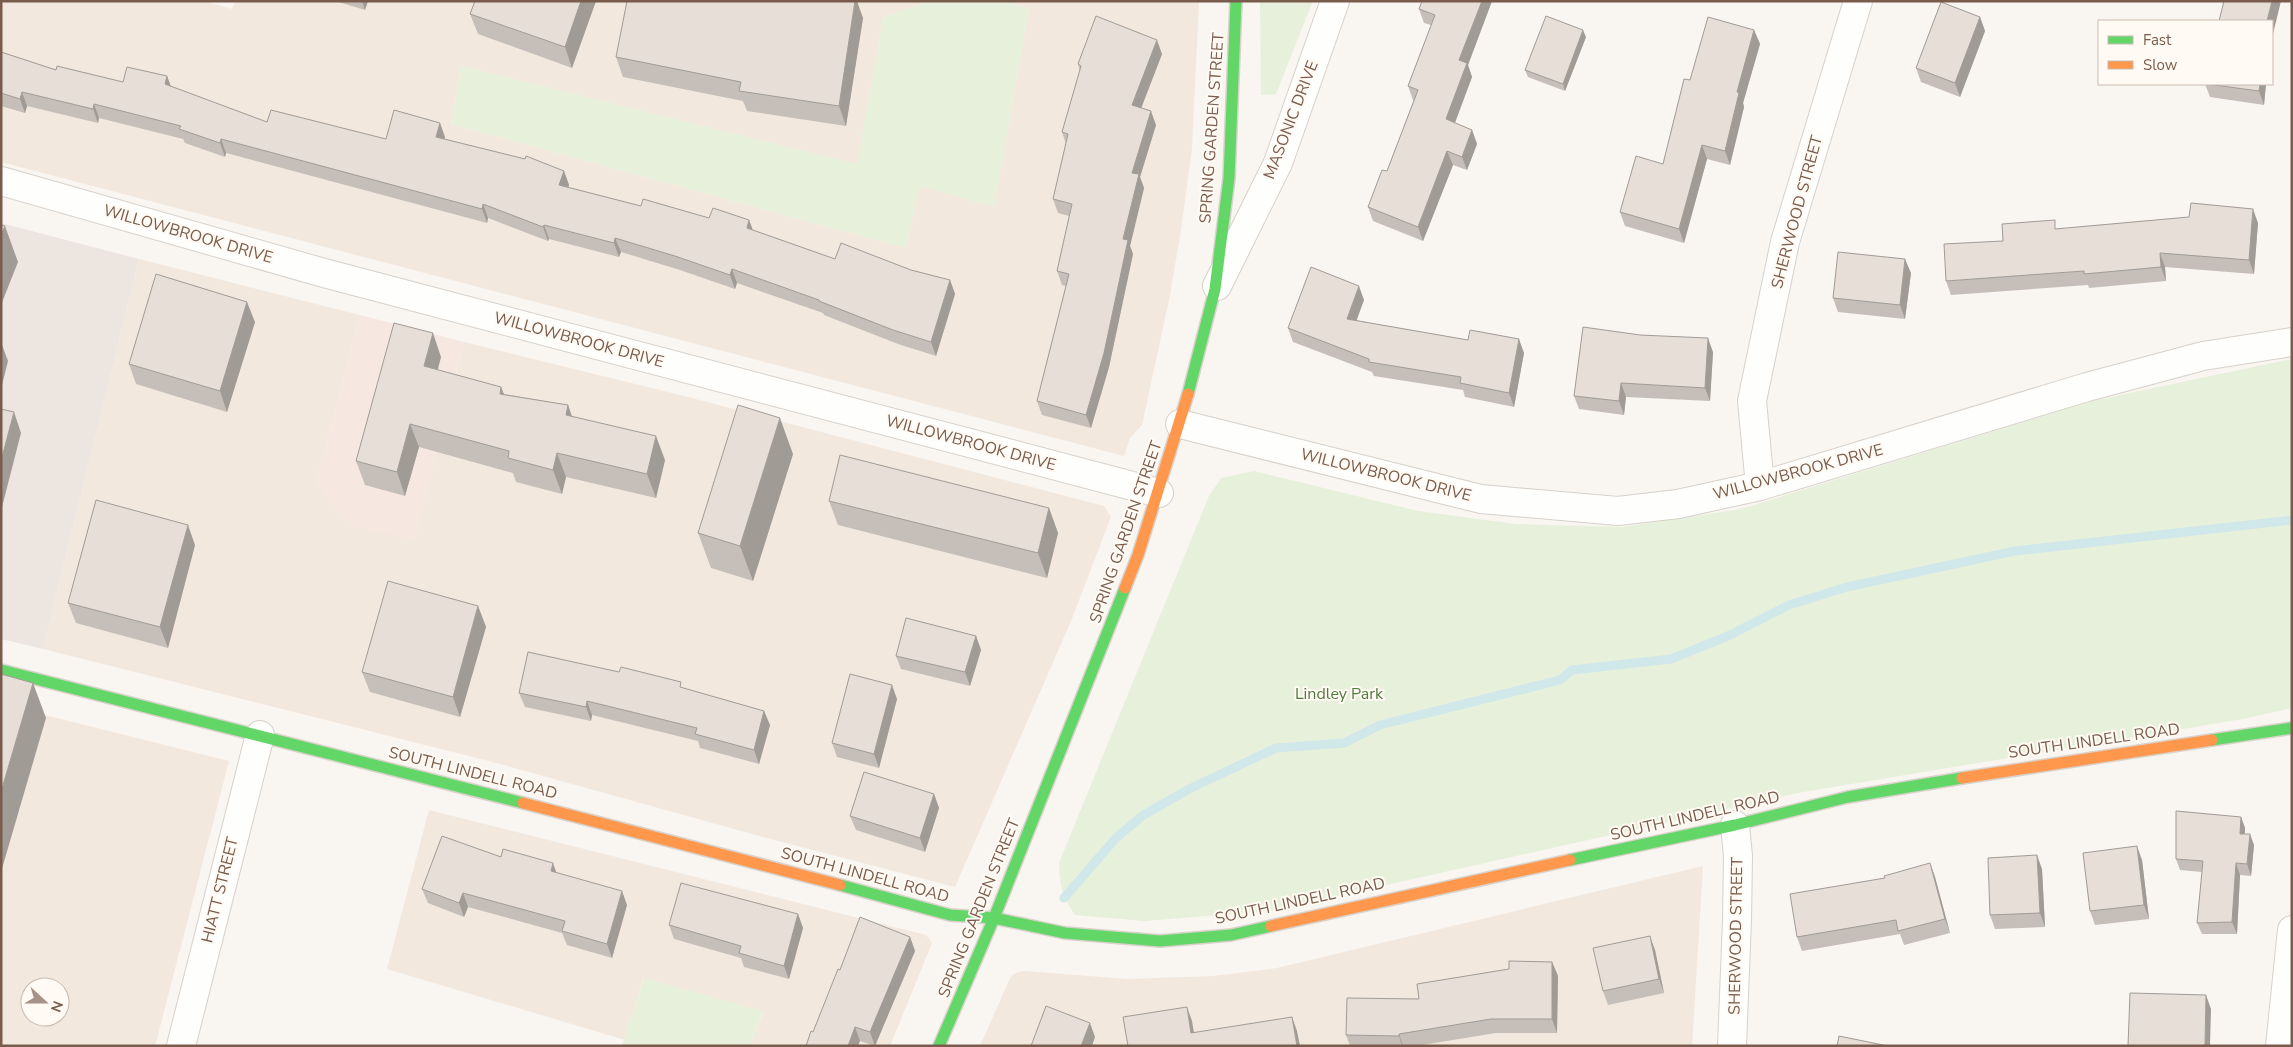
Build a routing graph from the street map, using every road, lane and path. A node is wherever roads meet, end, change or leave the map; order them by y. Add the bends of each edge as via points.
1 (1236, 1) edge
2 (1335, 1) edge
3 (1858, 1) edge
4 (1, 181) edge
5 (1215, 289) junction
6 (2292, 342) edge
7 (1180, 424) junction
8 (1760, 486) junction
9 (1159, 493) junction
10 (1, 670) edge
11 (2292, 728) edge
12 (260, 734) junction
13 (1735, 825) junction
14 (994, 918) junction
15 (2292, 930) edge
16 (181, 1046) edge
17 (939, 1046) edge
18 (1732, 1046) edge
19 (2280, 1046) edge

1 - 5 street, SPRING GARDEN STREET via 1229,178
2 - 5 street, MASONIC DRIVE via 1278,163
3 - 8 street, SHERWOOD STREET via 1785,242 1752,401
4 - 9 street, WILLOWBROOK DRIVE via 324,272
5 - 7 street, SPRING GARDEN STREET
6 - 8 street, WILLOWBROOK DRIVE via 2203,356 2097,384
7 - 8 street, WILLOWBROOK DRIVE via 1481,499 1618,511 1678,504
7 - 9 street, SPRING GARDEN STREET
9 - 14 street, SPRING GARDEN STREET via 1138,555
10 - 12 street, SOUTH LINDELL ROAD
11 - 13 street, SOUTH LINDELL ROAD via 2055,762 1848,797
12 - 14 street, SOUTH LINDELL ROAD via 950,915
12 - 16 street, HIATT STREET
13 - 14 street, SOUTH LINDELL ROAD via 1231,935 1160,941 1065,933
13 - 18 street, SHERWOOD STREET via 1738,920
14 - 17 street, SPRING GARDEN STREET
15 - 19 street

